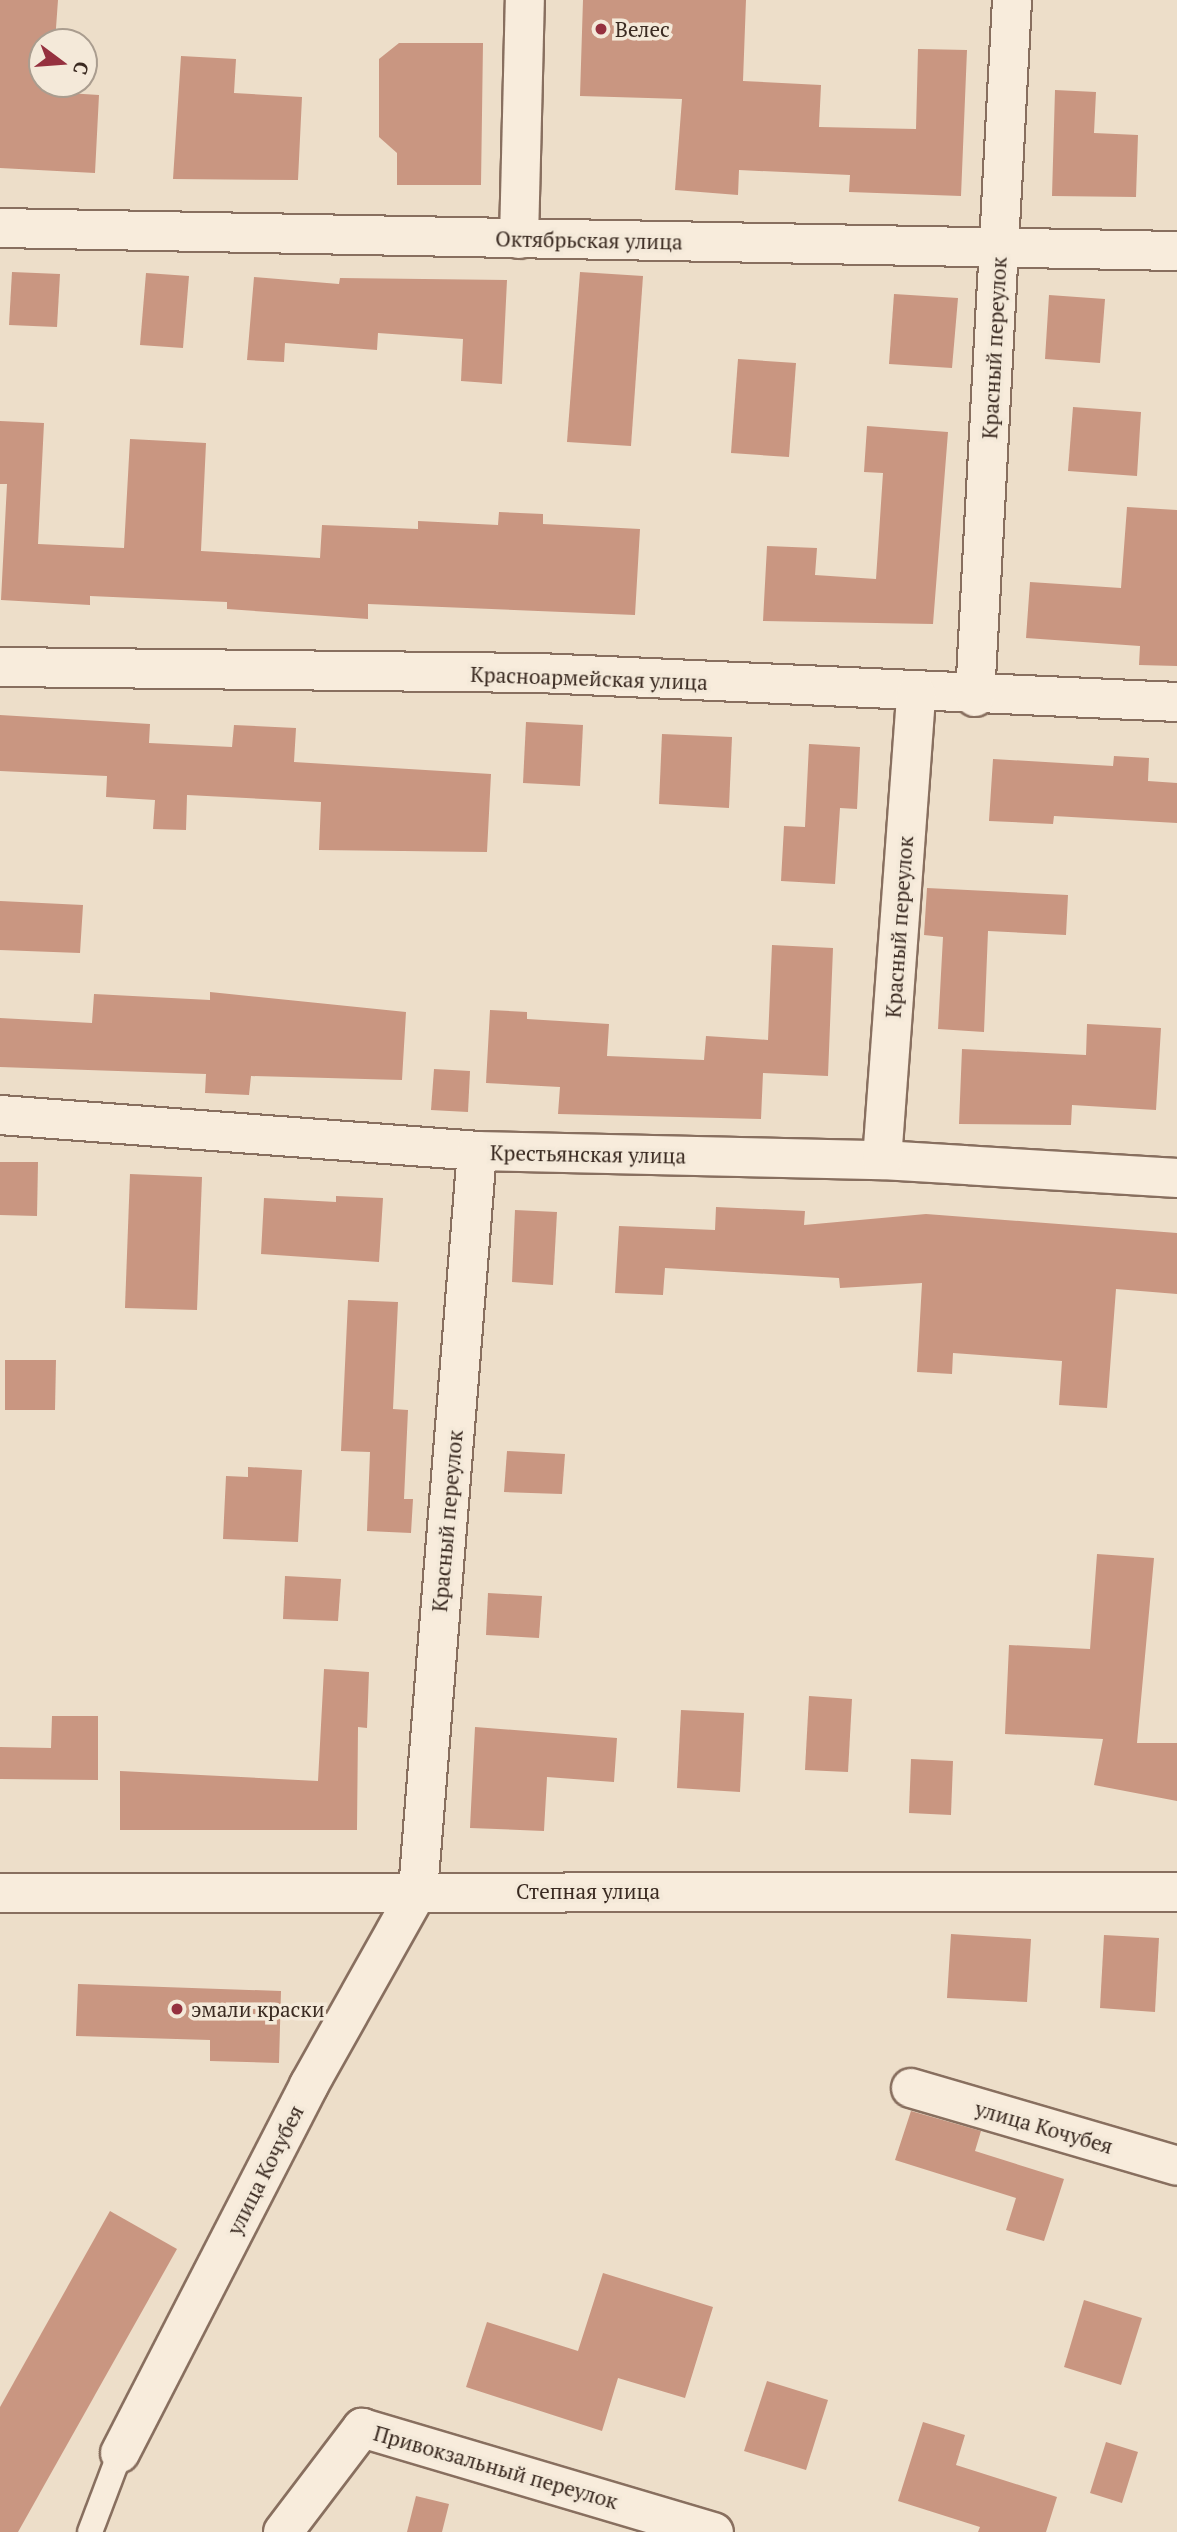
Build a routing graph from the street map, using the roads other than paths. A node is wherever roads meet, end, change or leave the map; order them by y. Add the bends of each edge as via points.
1 (525, 0) edge
2 (1012, 0) edge
3 (0, 228) edge
4 (519, 239) junction
5 (1000, 244) junction
6 (1177, 251) edge
7 (0, 667) edge
8 (916, 694) junction
9 (975, 697) junction
10 (1177, 702) edge
11 (0, 1115) edge
12 (477, 1151) junction
13 (882, 1160) junction
14 (1177, 1178) edge
15 (418, 1891) junction
16 (1177, 1892) edge
17 (0, 1893) edge
18 (911, 2088) dead end
19 (1177, 2166) edge
20 (120, 2453) joint
21 (90, 2532) edge
22 (283, 2532) edge
23 (714, 2532) edge

1 - 4 street
2 - 5 street, Красный переулок
3 - 4 street, Октябрьская улица
4 - 5 street, Октябрьская улица
5 - 6 street, Октябрьская улица
5 - 9 street, Красный переулок
7 - 8 street, Красноармейская улица via 540,673
8 - 9 street, Красноармейская улица
8 - 13 street, Красный переулок
9 - 10 street, Красноармейская улица
11 - 12 street, Крестьянская улица
12 - 13 street, Крестьянская улица
12 - 15 street, Красный переулок
13 - 14 street, Крестьянская улица
15 - 16 street, Степная улица
15 - 17 street, Степная улица
15 - 20 street, улица Кочубея via 309,2085
18 - 19 street, улица Кочубея
20 - 21 lane
22 - 23 street, Привокзальный переулок via 362,2428

